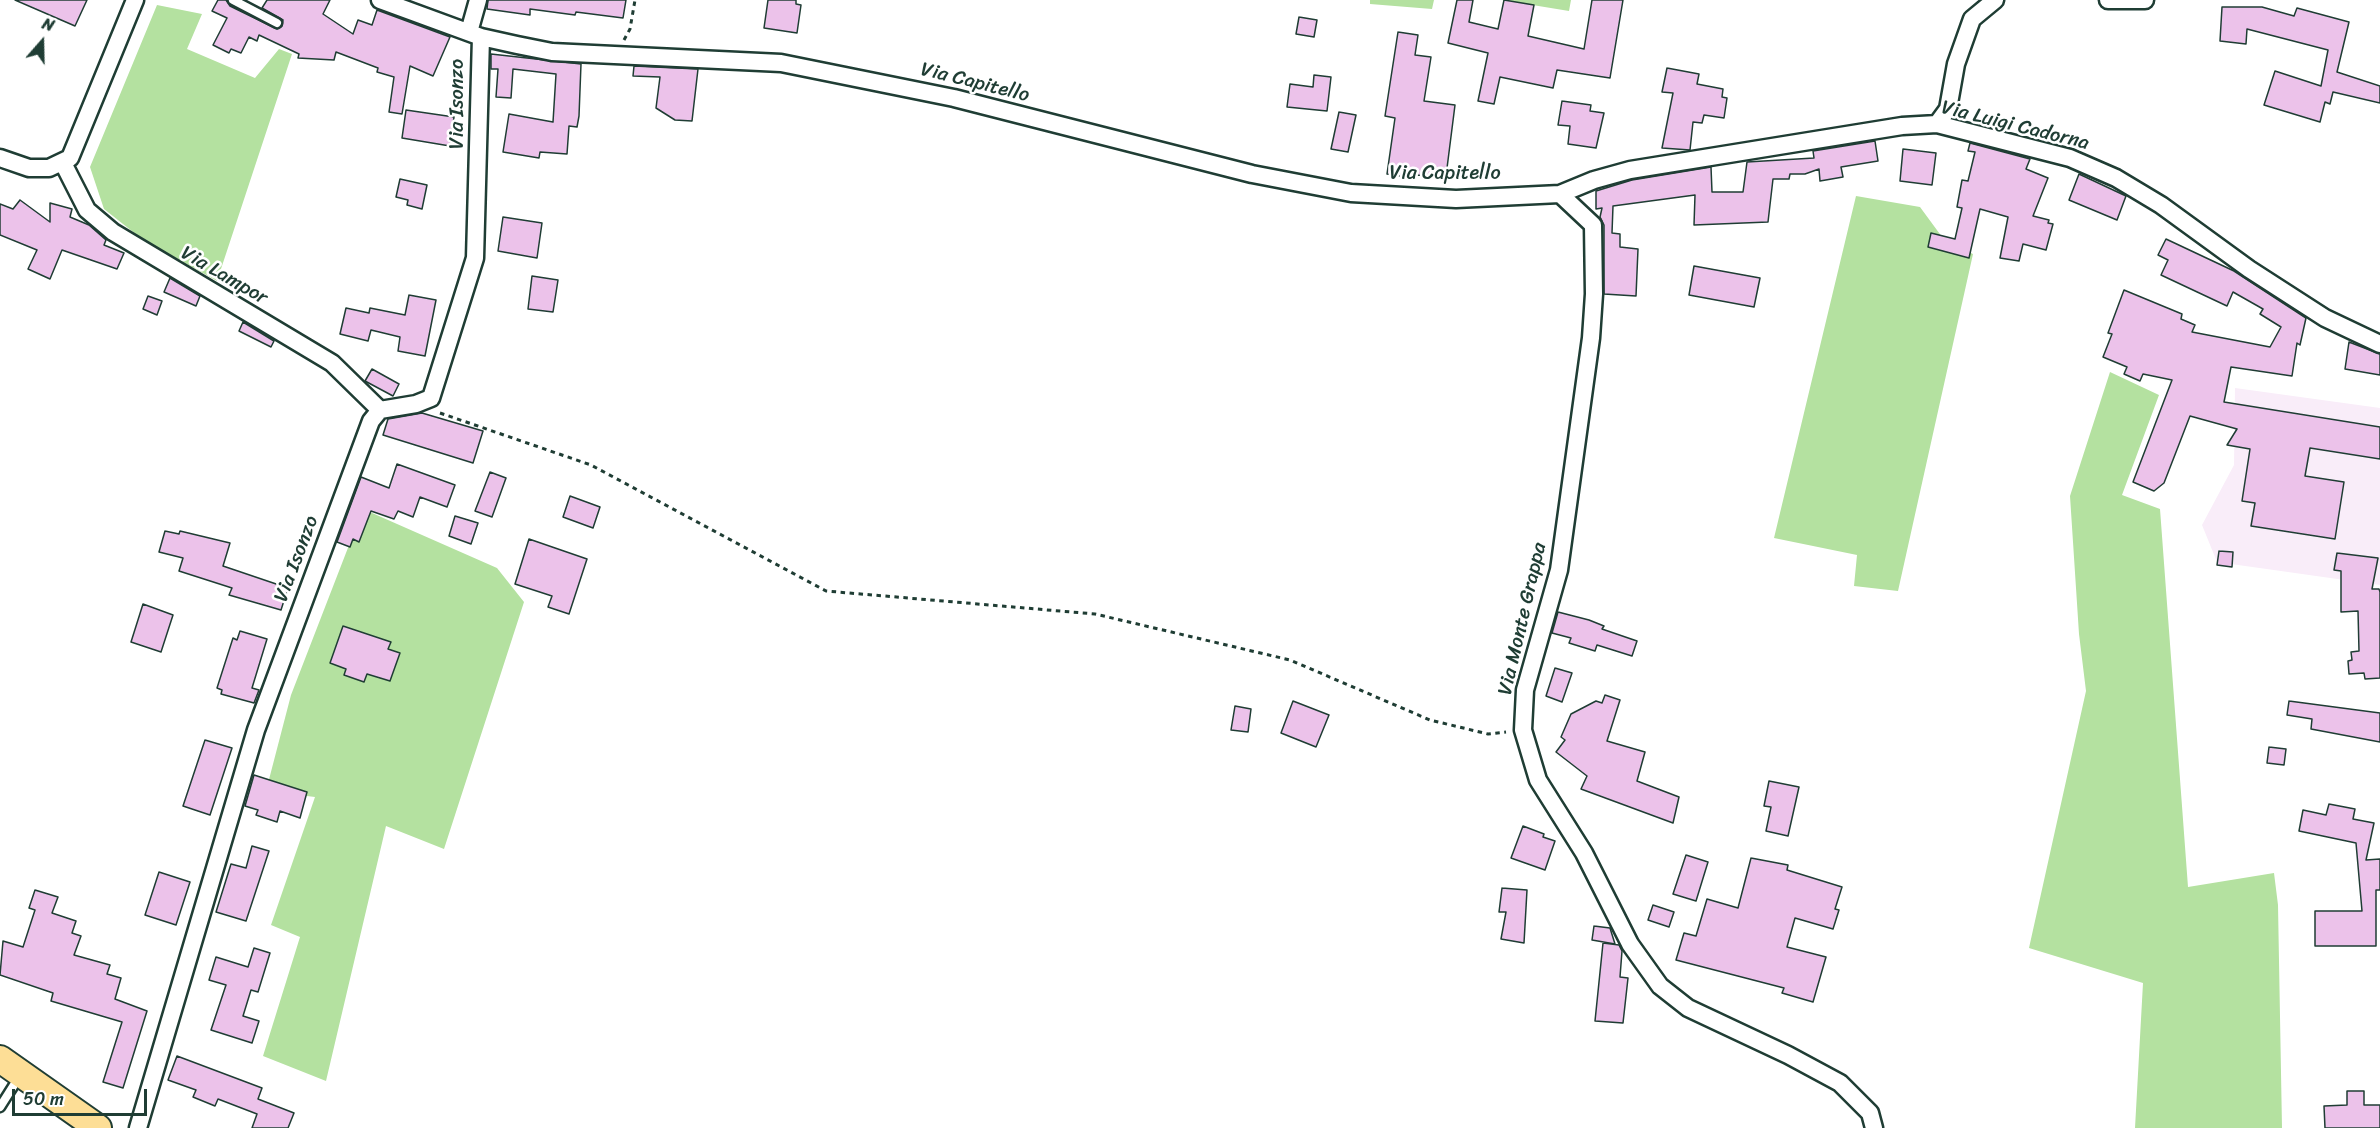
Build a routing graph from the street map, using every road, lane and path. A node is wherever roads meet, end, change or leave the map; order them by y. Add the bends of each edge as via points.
1 (135, 0) edge
2 (233, 0) edge
3 (381, 0) edge
4 (478, 0) edge
5 (635, 0) edge
6 (1995, 0) edge
7 (2108, 0) edge
8 (2145, 0) edge
9 (277, 22) dead end
10 (475, 34) junction
11 (615, 54) junction
12 (1937, 124) junction
13 (0, 158) edge
14 (63, 163) junction
15 (1560, 194) junction
16 (2380, 344) edge
17 (416, 404) junction
18 (380, 410) junction
19 (1523, 730) junction
20 (0, 1059) edge
21 (21, 1074) junction
22 (0, 1107) edge
23 (98, 1128) edge
24 (138, 1128) edge
25 (1874, 1128) edge

1 - 14 street via 75,150
2 - 9 lane
3 - 10 street, Via Capitello
4 - 10 street
5 - 11 path via 630,29
6 - 12 street via 1972,19 1956,64 1948,109
7 - 8 street
10 - 11 street, Via Capitello via 552,52
10 - 17 street, Via Isonzo via 480,134 475,258 431,398
11 - 15 street, Via Capitello via 781,63 954,98 1252,174 1351,193 1456,199
12 - 15 street, Via Luigi Cadorna via 1902,126 1630,170
12 - 16 street, Via Luigi Cadorna via 2070,158 2116,178 2325,318
13 - 14 street via 29,168
14 - 18 street, Via Lampor via 87,210 113,232 332,363
15 - 19 street, Via Monte Grappa via 1593,225 1591,338 1558,570 1525,690
17 - 18 street
17 - 19 path via 591,465 826,591 1095,614 1290,660 1430,720 1488,734
18 - 24 street, Via Isonzo via 371,421 256,730
19 - 25 street, Via Monte Grappa via 1538,780 1584,854 1630,944 1660,986 1688,1008 1840,1083 1870,1113
20 - 21 main road
21 - 22 lane
21 - 23 main road

